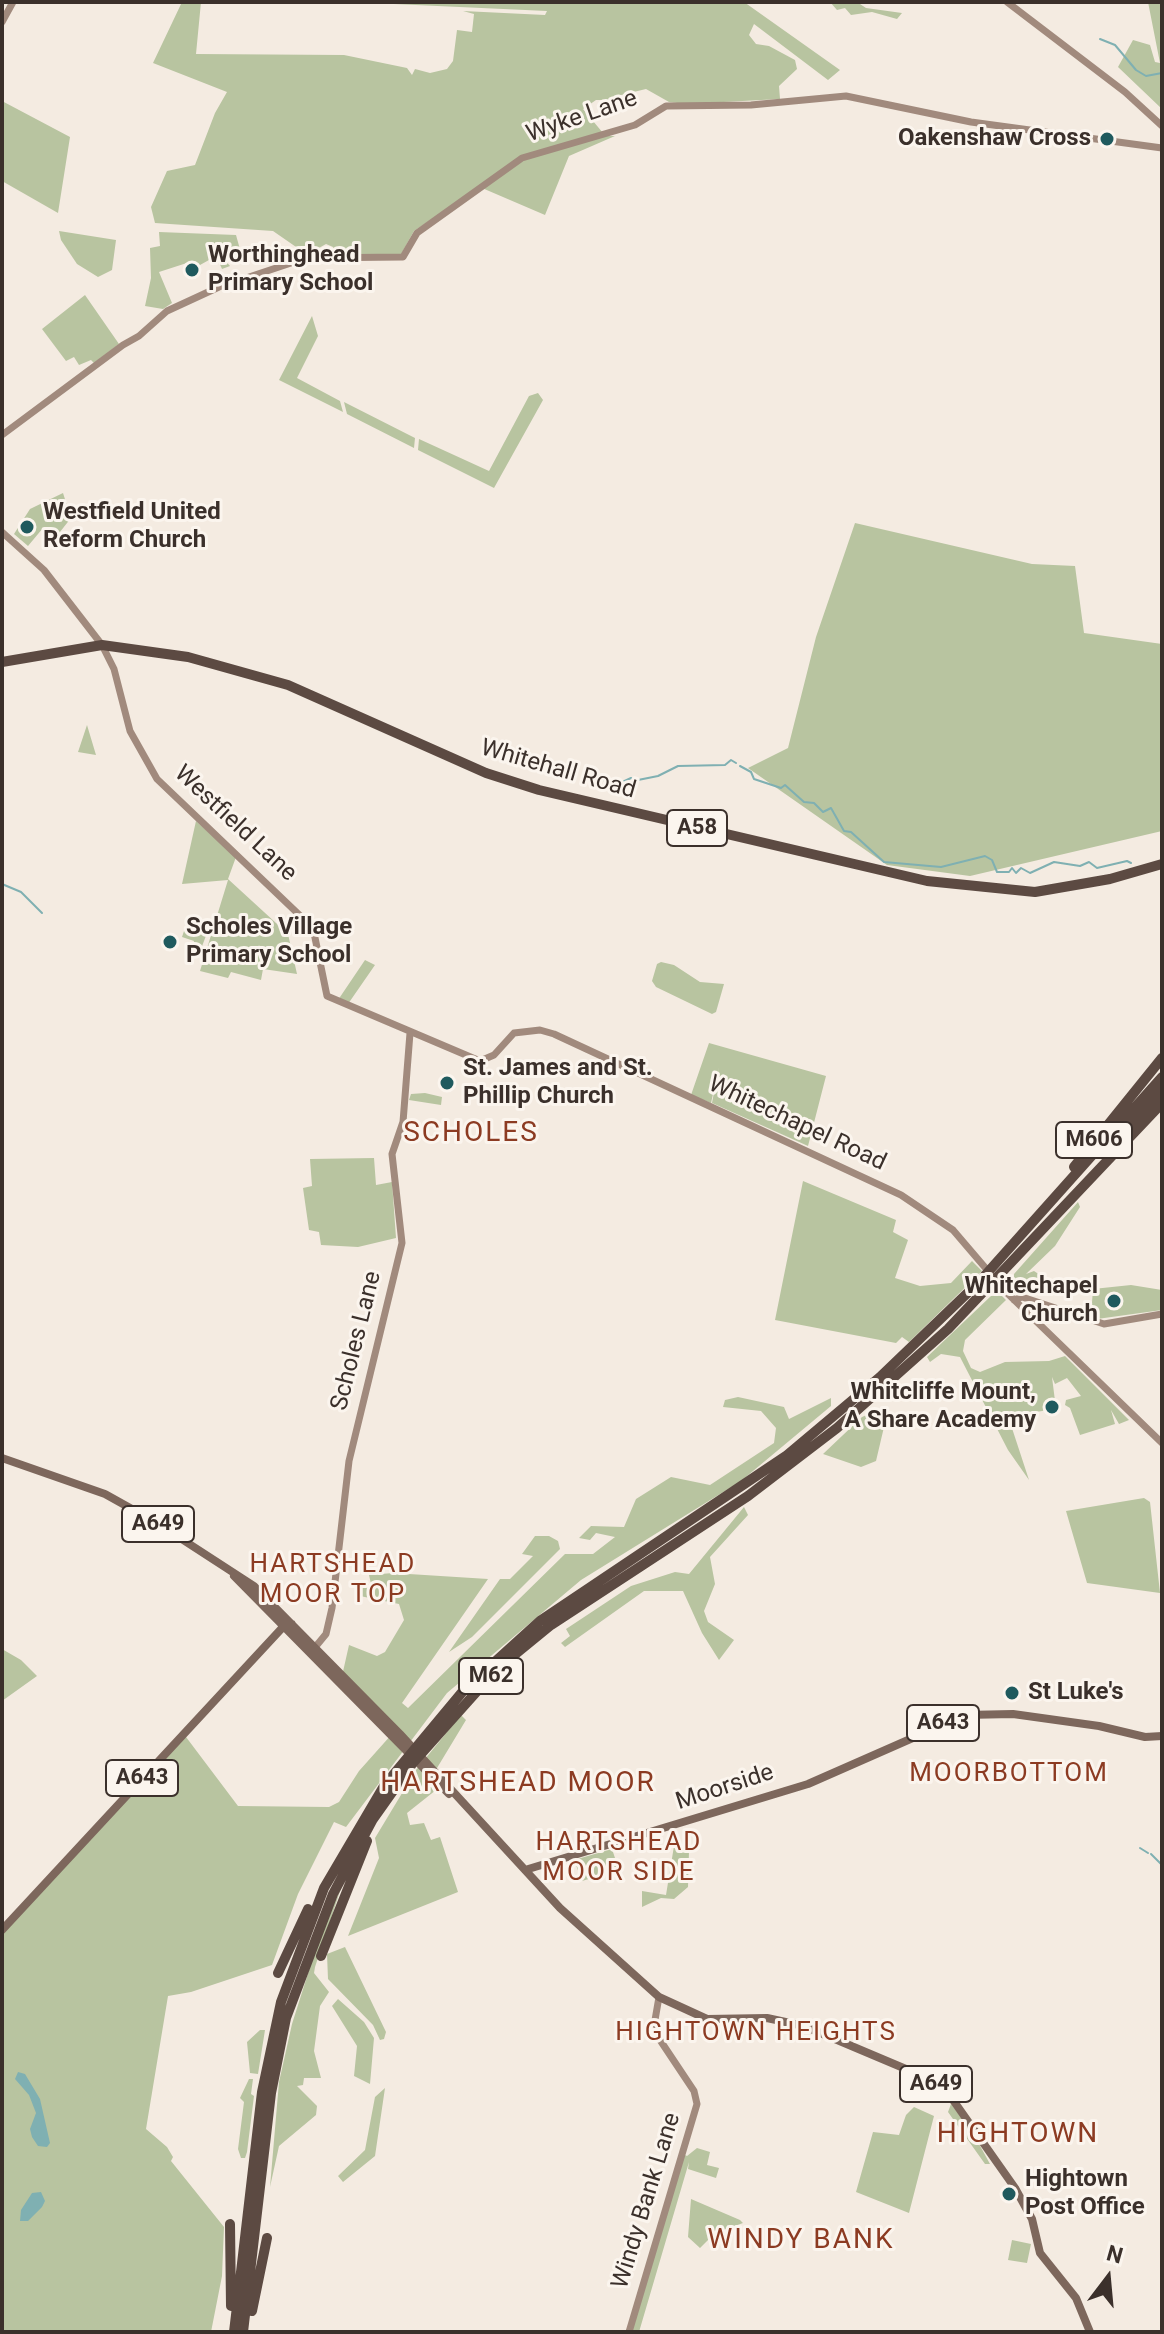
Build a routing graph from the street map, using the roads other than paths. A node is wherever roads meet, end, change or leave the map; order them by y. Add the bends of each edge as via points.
1 (13, 2) edge
2 (1007, 2) edge
3 (2, 22) edge
4 (1162, 126) edge
5 (1162, 148) edge
6 (2, 435) edge
7 (2, 532) edge
8 (102, 645) junction
9 (2, 662) edge
10 (1162, 864) edge
11 (1162, 871) edge
12 (1035, 892) junction
13 (410, 1033) junction
14 (1161, 1059) edge
15 (1162, 1077) edge
16 (1162, 1089) edge
17 (1162, 1103) edge
18 (1032, 1223) junction
19 (1049, 1223) junction
20 (1014, 1300) junction
21 (1162, 1314) edge
22 (1162, 1443) edge
23 (2, 1458) edge
24 (225, 1567) junction
25 (287, 1626) junction
26 (312, 1651) junction
27 (1159, 1737) edge
28 (396, 1786) junction
29 (354, 1831) junction
30 (525, 1870) junction
31 (2, 1930) edge
32 (321, 1956) dead end
33 (278, 1973) dead end
34 (659, 1997) junction
35 (230, 2224) dead end
36 (267, 2238) dead end
37 (232, 2332) edge
38 (246, 2332) edge
39 (629, 2332) edge
40 (1090, 2332) edge

1 - 3 main road
2 - 4 main road
5 - 6 main road, Wyke Lane via 982,124 846,96 666,106 635,125 522,158 417,233 403,257 306,258 167,311
7 - 8 main road, Westfield Lane via 44,570
8 - 9 highway, Whitehall Road / A58
8 - 12 highway, Whitehall Road / A58 via 188,657 288,685 460,762 539,790 927,881
8 - 13 main road, Westfield Lane via 140,753 174,797 313,928 327,996
10 - 12 highway, Whitehall Road / A58
11 - 12 highway, A58 via 1110,885
13 - 20 main road, Whitechapel Road via 480,1061 494,1055 514,1033 544,1031 928,1210 975,1253
13 - 26 main road, Scholes Lane via 403,1122 392,1154 402,1243 349,1461 332,1608 326,1634
14 - 18 highway, M606
15 - 18 highway, M62
16 - 19 highway, M62
17 - 19 highway, M606
18 - 29 highway, M62 via 980,1281 834,1417 724,1500 559,1608 504,1653 406,1756
19 - 28 highway, M62 via 948,1329 824,1438 725,1512 592,1596 496,1670
20 - 21 main road via 1031,1300 1104,1324
20 - 22 main road, Whitechapel Road
23 - 24 main road, A649 via 96,1490
24 - 25 main road, A649
24 - 25 main road, A649 via 270,1602
25 - 26 main road, A649
25 - 31 main road, A643
26 - 30 main road, A649
27 - 30 main road, Moorside / A643 via 1049,1719 987,1712 965,1715 808,1784
28 - 32 highway via 352,1875
28 - 38 highway, M62 via 333,1894 286,2018 271,2093
29 - 33 highway via 324,1876
29 - 37 highway, M62 via 303,1938 273,2033
30 - 34 main road, A649 via 603,1950
34 - 39 main road, Windy Bank Lane via 655,2020 660,2040 697,2104
34 - 40 main road, A649 via 707,2019 767,2018 804,2026 932,2080 953,2100 1015,2188 1032,2219 1040,2253 1076,2298
35 - 37 highway
36 - 38 highway

